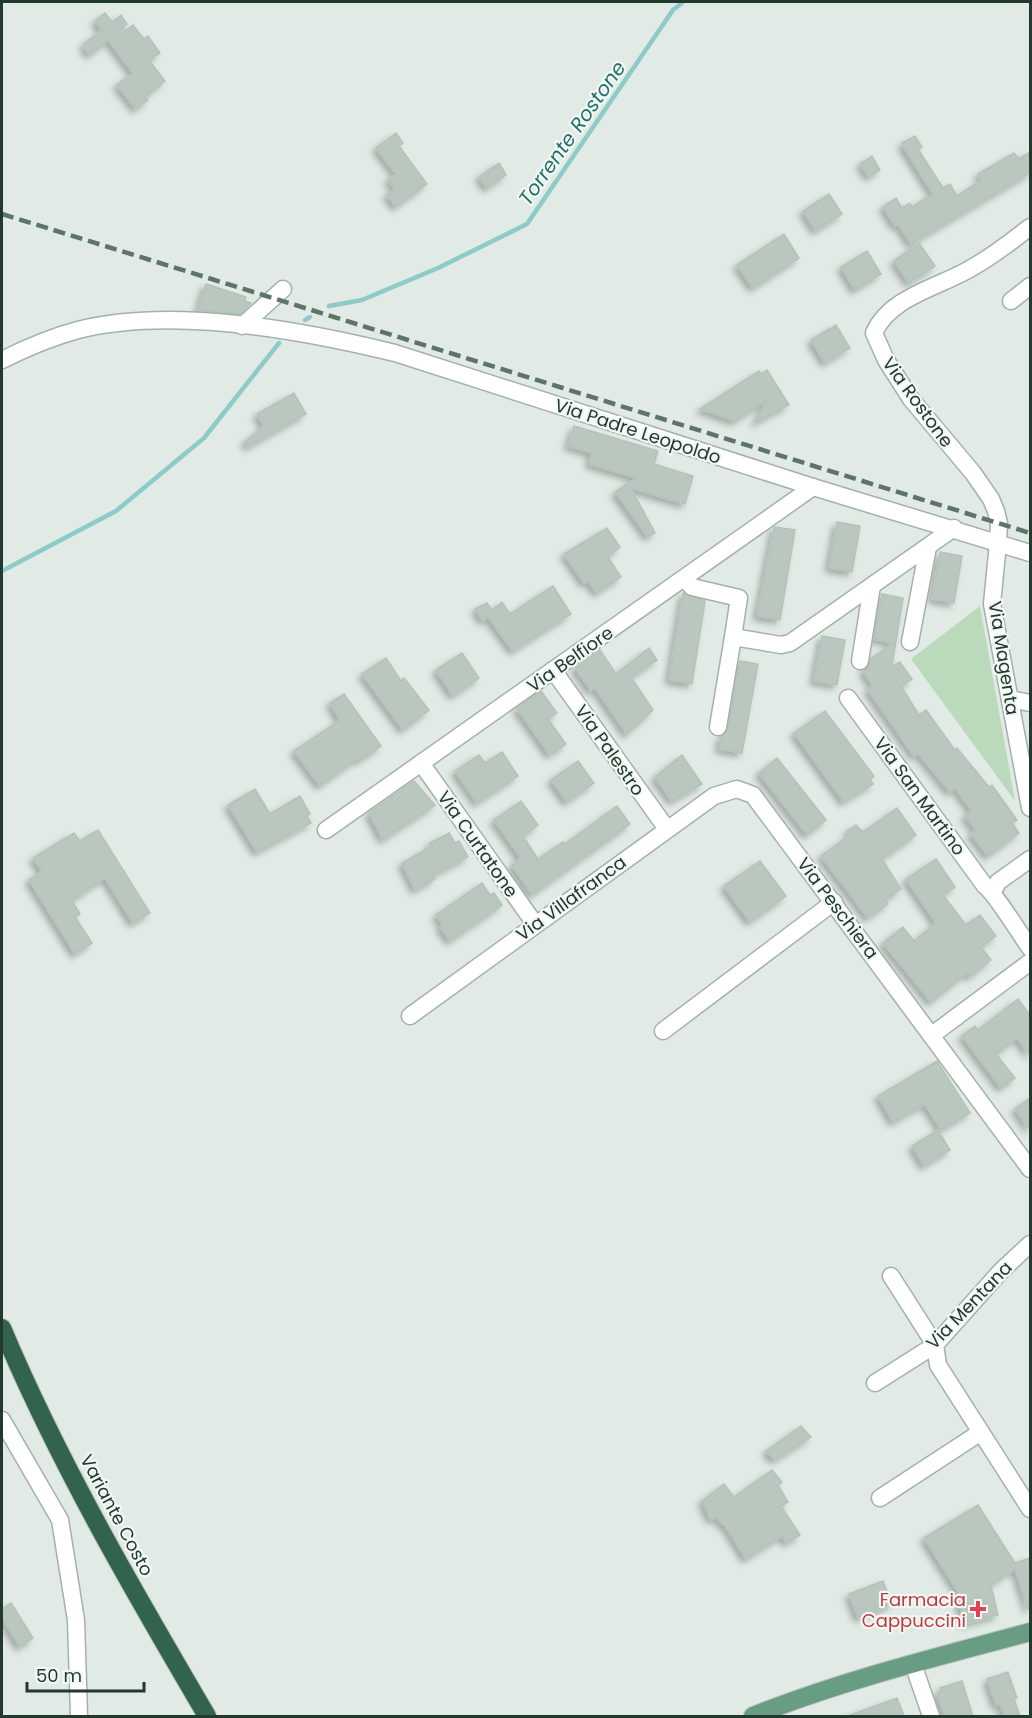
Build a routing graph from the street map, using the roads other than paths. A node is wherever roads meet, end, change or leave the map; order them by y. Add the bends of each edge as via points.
1 (1030, 227) edge
2 (1030, 286) edge
3 (283, 289) dead end
4 (1011, 302) dead end
5 (242, 326) junction
6 (2, 360) edge
7 (813, 487) junction
8 (954, 528) junction
9 (998, 543) junction
10 (928, 547) junction
11 (1030, 553) edge
12 (685, 578) junction
13 (872, 586) junction
14 (733, 638) junction
15 (910, 642) dead end
16 (860, 661) dead end
17 (554, 670) junction
18 (848, 698) dead end
19 (1010, 699) junction
20 (1030, 703) edge
21 (718, 727) dead end
22 (421, 763) junction
23 (737, 789) joint
24 (1030, 808) edge
25 (667, 829) junction
26 (326, 830) dead end
27 (1030, 859) edge
28 (993, 892) junction
29 (834, 902) junction
30 (535, 924) junction
31 (1030, 948) edge
32 (1030, 962) edge
33 (410, 1016) dead end
34 (663, 1031) dead end
35 (932, 1035) junction
36 (1030, 1169) edge
37 (1030, 1244) edge
38 (891, 1276) dead end
39 (2, 1328) edge
40 (935, 1346) junction
41 (875, 1383) dead end
42 (2, 1420) edge
43 (981, 1432) junction
44 (880, 1498) dead end
45 (1030, 1509) edge
46 (1030, 1632) edge
47 (913, 1664) junction
48 (79, 1716) edge
49 (207, 1716) edge
50 (753, 1716) edge
51 (931, 1716) edge

1 - 9 street, Via Rostone via 973,267 900,304 879,321 874,333 911,399 992,499 999,523
2 - 4 street
3 - 5 street
5 - 6 street, Via Padre Leopoldo via 183,320 131,322 79,330 27,347
5 - 7 street, Via Padre Leopoldo via 329,337 395,353
7 - 8 street, Via Padre Leopoldo
7 - 12 street, Via Belfiore
8 - 9 street, Via Padre Leopoldo
8 - 10 street
9 - 11 street, Via Padre Leopoldo
9 - 19 street, Via Magenta via 993,604
10 - 13 street
10 - 15 street
12 - 14 street via 692,587 739,597
12 - 17 street, Via Belfiore
13 - 14 street via 790,643
13 - 16 street
14 - 21 street
17 - 22 street, Via Belfiore
17 - 25 street, Via Palestro
18 - 28 street, Via San Martino
19 - 20 street
19 - 24 street, Via Magenta
22 - 26 street, Via Belfiore
22 - 30 street, Via Curtatone
23 - 25 street, Via Villafranca via 714,796
23 - 29 street, Via Peschiera via 753,795
25 - 30 street, Via Villafranca
27 - 28 street via 998,882
28 - 31 street, Via San Martino
29 - 34 street
29 - 35 street, Via Peschiera
30 - 33 street, Via Villafranca
32 - 35 street
35 - 36 street, Via Peschiera
37 - 40 street, Via Mentana via 1001,1270
38 - 40 street
39 - 49 highway, Variante Costo via 40,1417 128,1583
40 - 41 street, Via Mentana
40 - 43 street via 939,1365
42 - 48 street via 60,1520 76,1620
43 - 44 street
43 - 45 street
46 - 47 main road
47 - 50 main road
47 - 51 street

